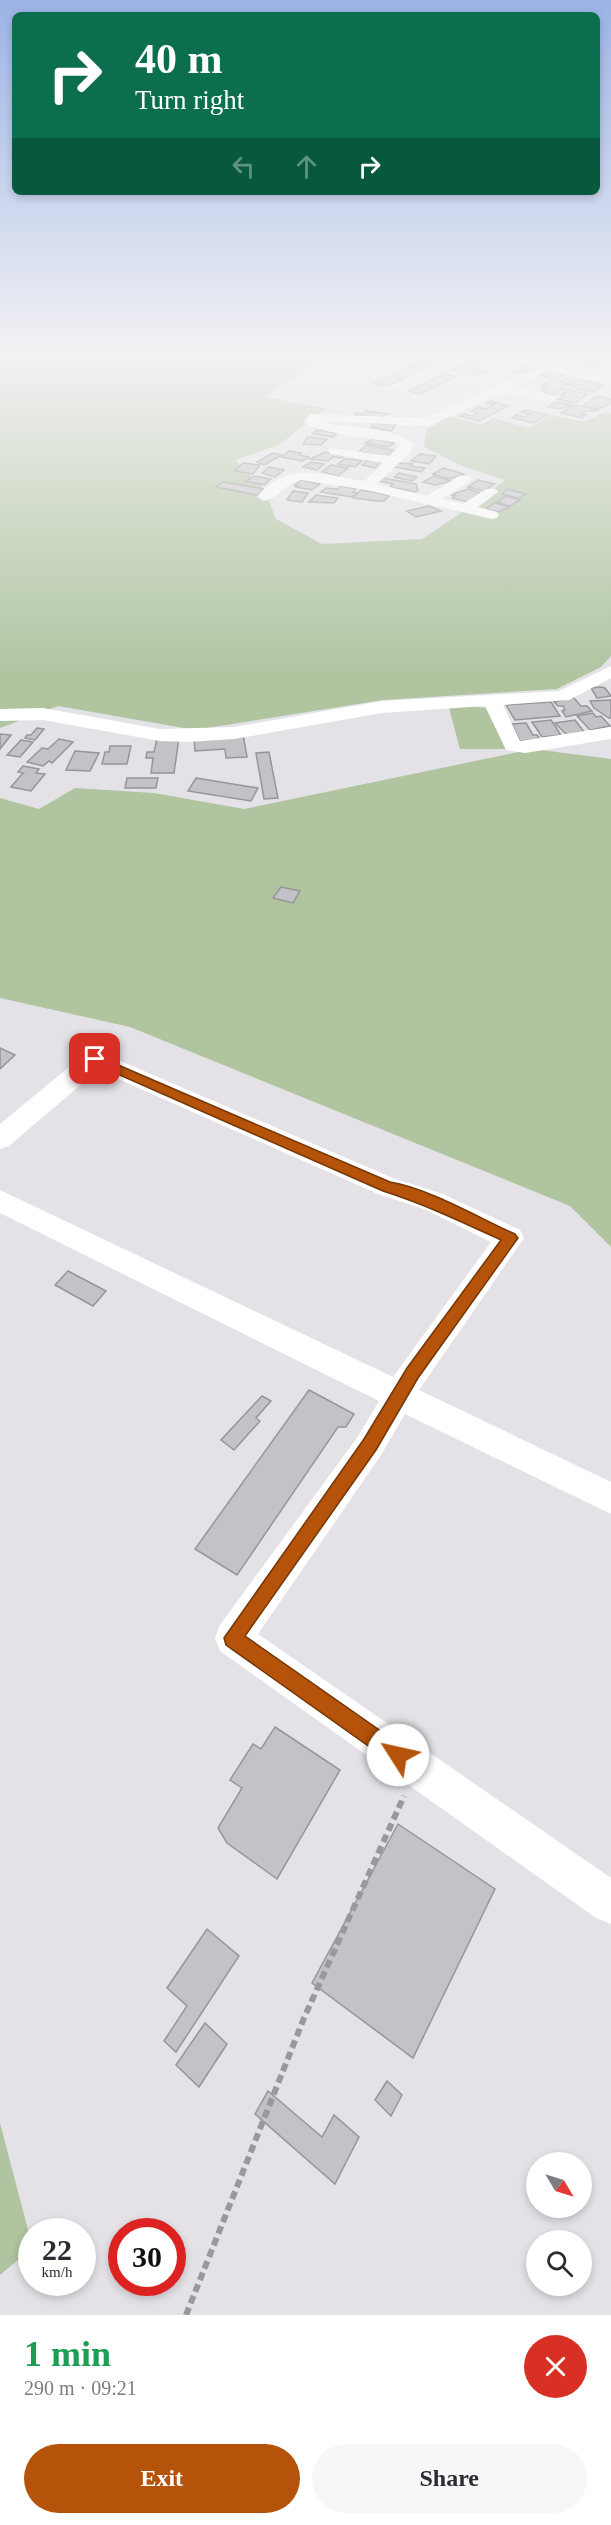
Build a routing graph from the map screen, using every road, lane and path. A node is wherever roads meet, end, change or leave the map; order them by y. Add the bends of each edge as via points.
1 (391, 462) edge
2 (464, 479) dead end
3 (367, 486) junction
4 (491, 492) dead end
5 (264, 497) dead end
6 (430, 500) junction
7 (465, 509) junction
8 (492, 515) dead end
9 (611, 671) edge
10 (491, 700) junction
11 (0, 715) edge
12 (611, 733) edge
13 (0, 1139) edge
14 (0, 1201) edge
15 (398, 1396) junction
16 (611, 1499) edge
17 (416, 1768) junction
18 (611, 1903) edge
19 (186, 2315) edge

1 - 3 street
2 - 6 street
3 - 5 street via 301,476 288,478
3 - 6 street
4 - 7 street
6 - 7 street
7 - 8 street
9 - 10 street via 563,696
10 - 11 street via 382,708 234,734 188,736 137,732 43,714
10 - 12 street via 513,746
13 - 15 street via 95,1059 510,1238
14 - 15 street
15 - 16 street
15 - 17 street via 370,1445 233,1638
17 - 18 street
17 - 19 path via 304,2018

